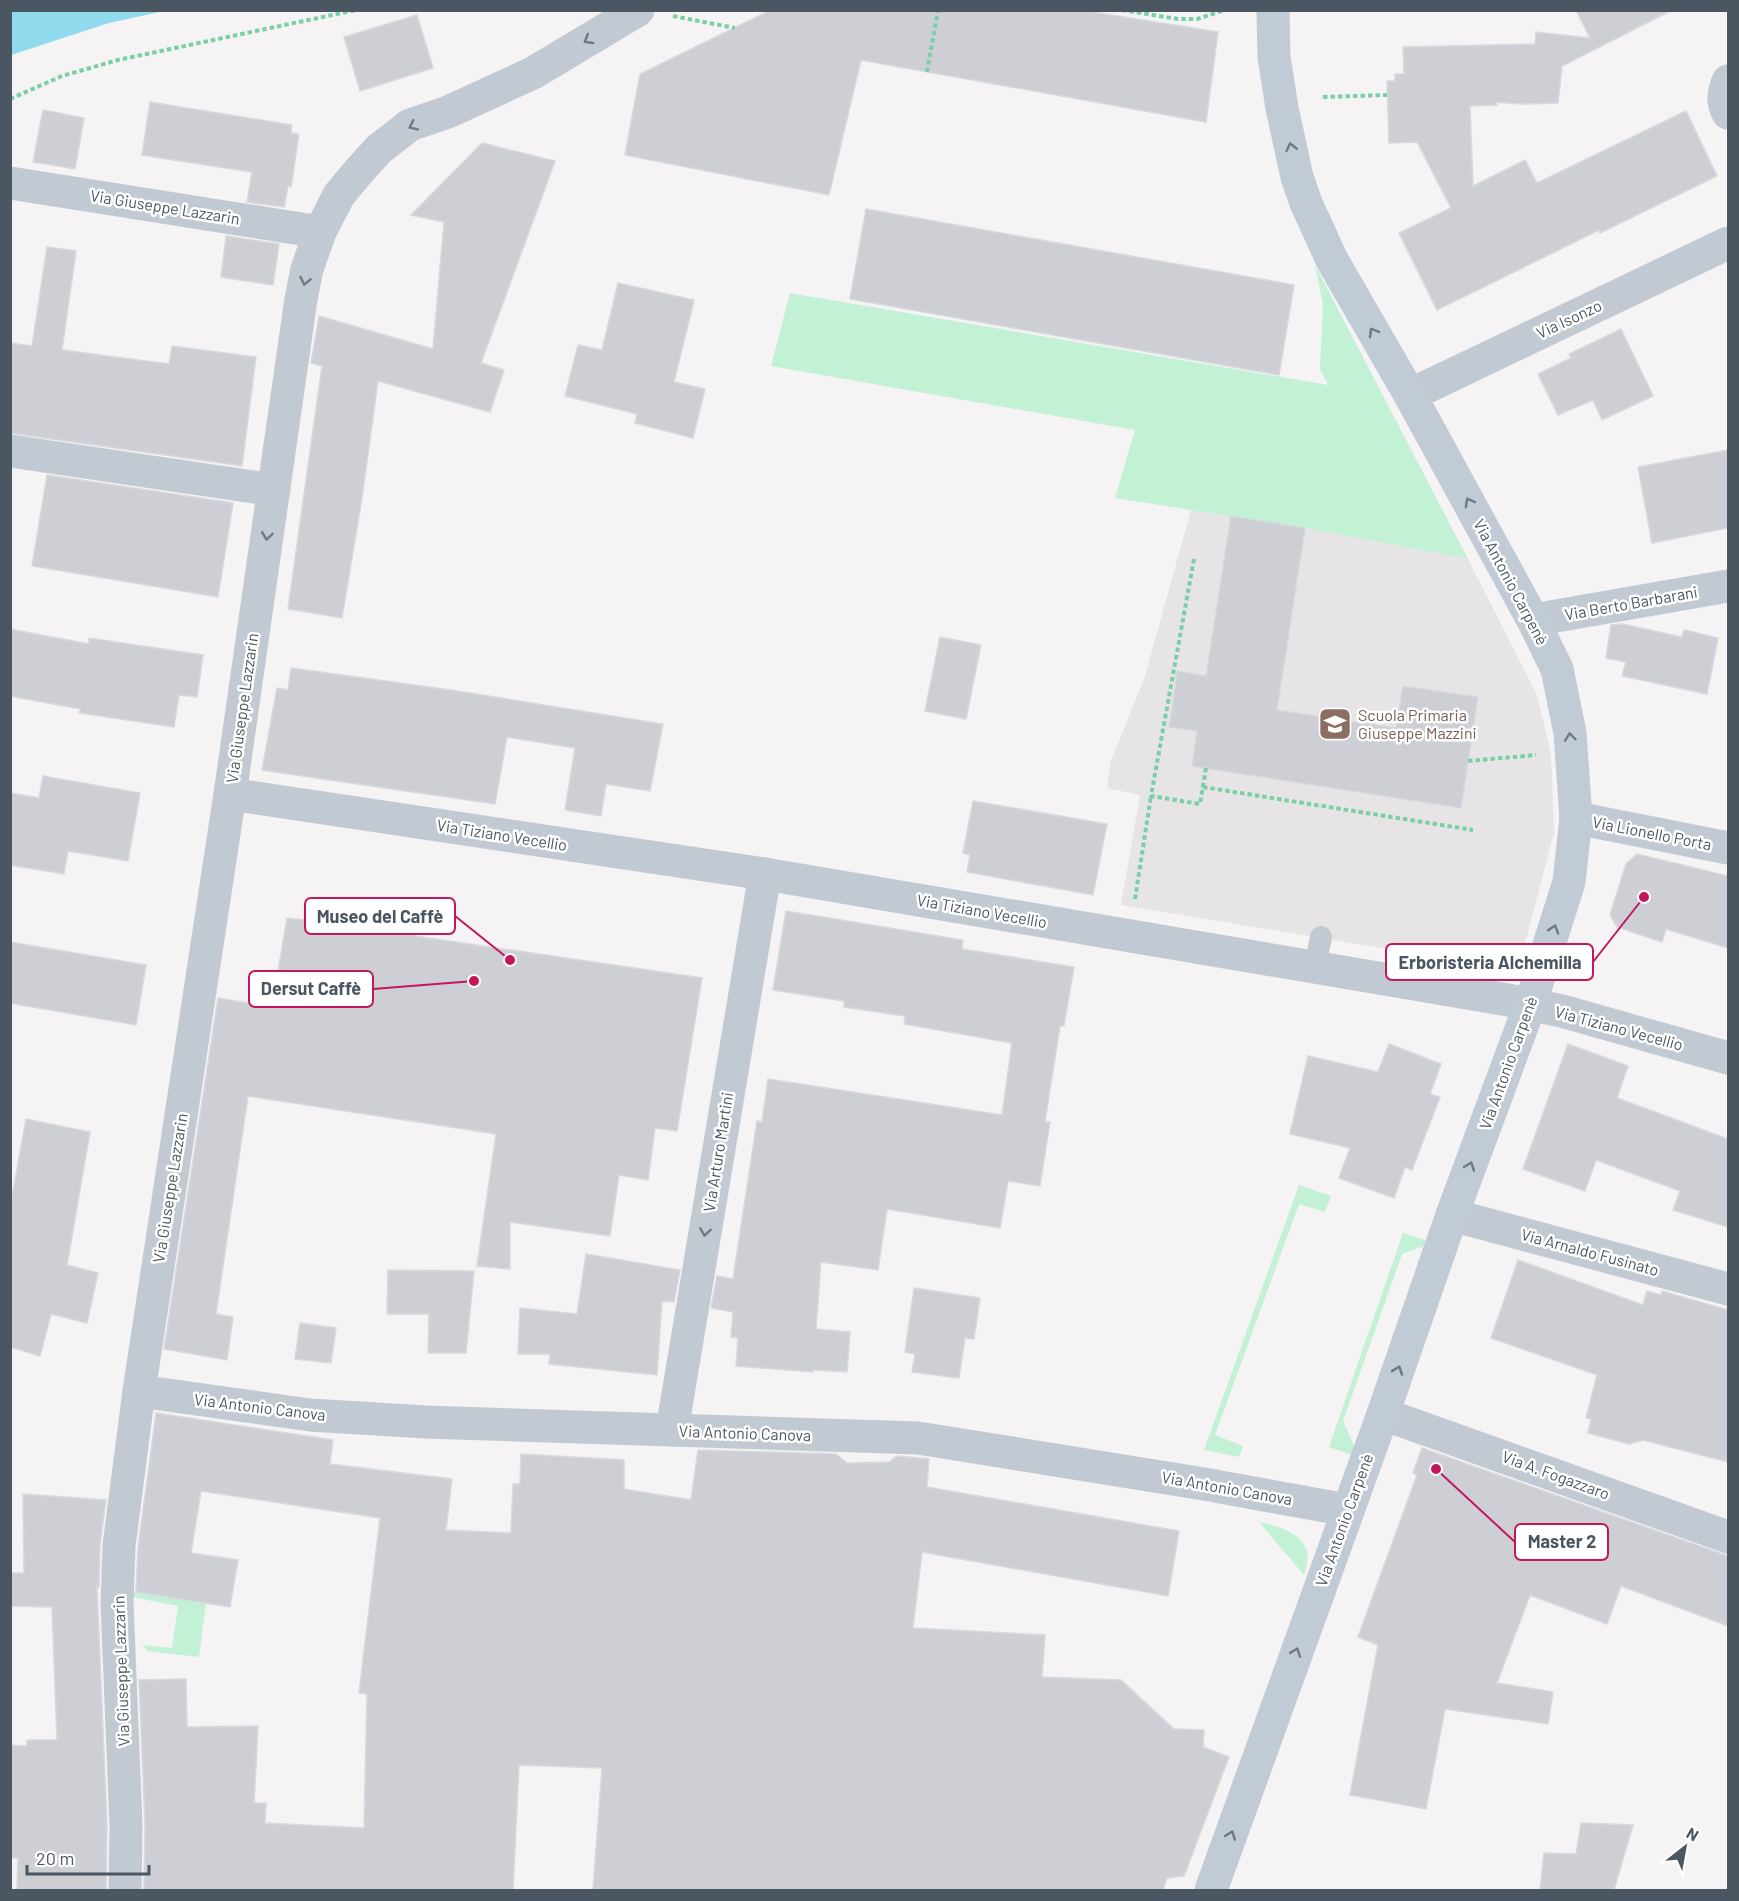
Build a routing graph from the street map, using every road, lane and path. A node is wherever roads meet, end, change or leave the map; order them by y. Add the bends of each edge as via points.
1 (356, 10) edge
2 (938, 10) edge
3 (1122, 10) edge
4 (1225, 10) edge
5 (1273, 10) edge
6 (1127, 11) edge
7 (653, 13) edge
8 (735, 28) dead end
9 (927, 72) dead end
10 (1728, 81) edge
11 (1387, 95) dead end
12 (1323, 97) dead end
13 (10, 99) edge
14 (1728, 113) edge
15 (10, 183) edge
16 (320, 232) junction
17 (1728, 243) edge
18 (1410, 395) junction
19 (10, 451) edge
20 (273, 490) junction
21 (1194, 559) dead end
22 (1728, 586) edge
23 (1533, 620) junction
24 (1540, 754) dead end
25 (1468, 761) dead end
26 (1206, 768) dead end
27 (1203, 787) junction
28 (230, 794) junction
29 (1150, 796) junction
30 (1576, 818) junction
31 (1473, 830) dead end
32 (1728, 848) edge
33 (765, 874) junction
34 (1134, 907) dead end
35 (1530, 1005) junction
36 (1728, 1058) edge
37 (1452, 1215) junction
38 (1728, 1289) edge
39 (139, 1390) junction
40 (1383, 1414) junction
41 (672, 1430) junction
42 (1347, 1510) junction
43 (1728, 1537) edge
44 (125, 1890) edge
45 (1211, 1890) edge

1 - 13 path via 118,60 62,76
2 - 9 path
3 - 6 path
4 - 6 path via 1197,19
18 -> 5 street, Via Antonio Carpenè via 1332,260 1306,203 1282,108 1274,57
7 - 8 path
7 -> 16 street, Via Giuseppe Lazzarin via 533,73 410,125 359,171 339,195
10 - 14 street via 1723,94
11 - 12 path
15 - 16 street, Via Giuseppe Lazzarin
16 -> 20 street, Via Giuseppe Lazzarin via 301,299
17 - 18 street, Via Isonzo
23 -> 18 street, Via Antonio Carpenè
19 - 20 street
20 -> 28 street, Via Giuseppe Lazzarin
21 - 29 path
22 - 23 street, Via Berto Barbarani
30 -> 23 street, Via Antonio Carpenè via 1570,734 1557,669
24 - 25 path
26 - 27 path
27 - 29 path via 1200,804
27 - 31 path
28 - 33 street, Via Tiziano Vecellio
28 - 39 street, Via Giuseppe Lazzarin
29 - 34 path
30 - 32 street, Via Lionello Porta
35 -> 30 street, Via Antonio Carpenè via 1569,882
33 - 35 street, Via Tiziano Vecellio via 1318,952
33 -> 41 street, Via Arturo Martini
35 - 36 street, Via Tiziano Vecellio
37 -> 35 street, Via Antonio Carpenè
37 - 38 street, Via Arnaldo Fusinato
40 -> 37 street, Via Antonio Carpenè
39 - 41 street, Via Antonio Canova via 310,1414
39 - 44 street, Via Giuseppe Lazzarin via 119,1546 117,1603
40 - 42 street, Via Antonio Carpenè
40 - 43 street, Via A. Fogazzaro
41 - 42 street, Via Antonio Canova via 918,1438
45 -> 42 street, Via Antonio Carpenè

